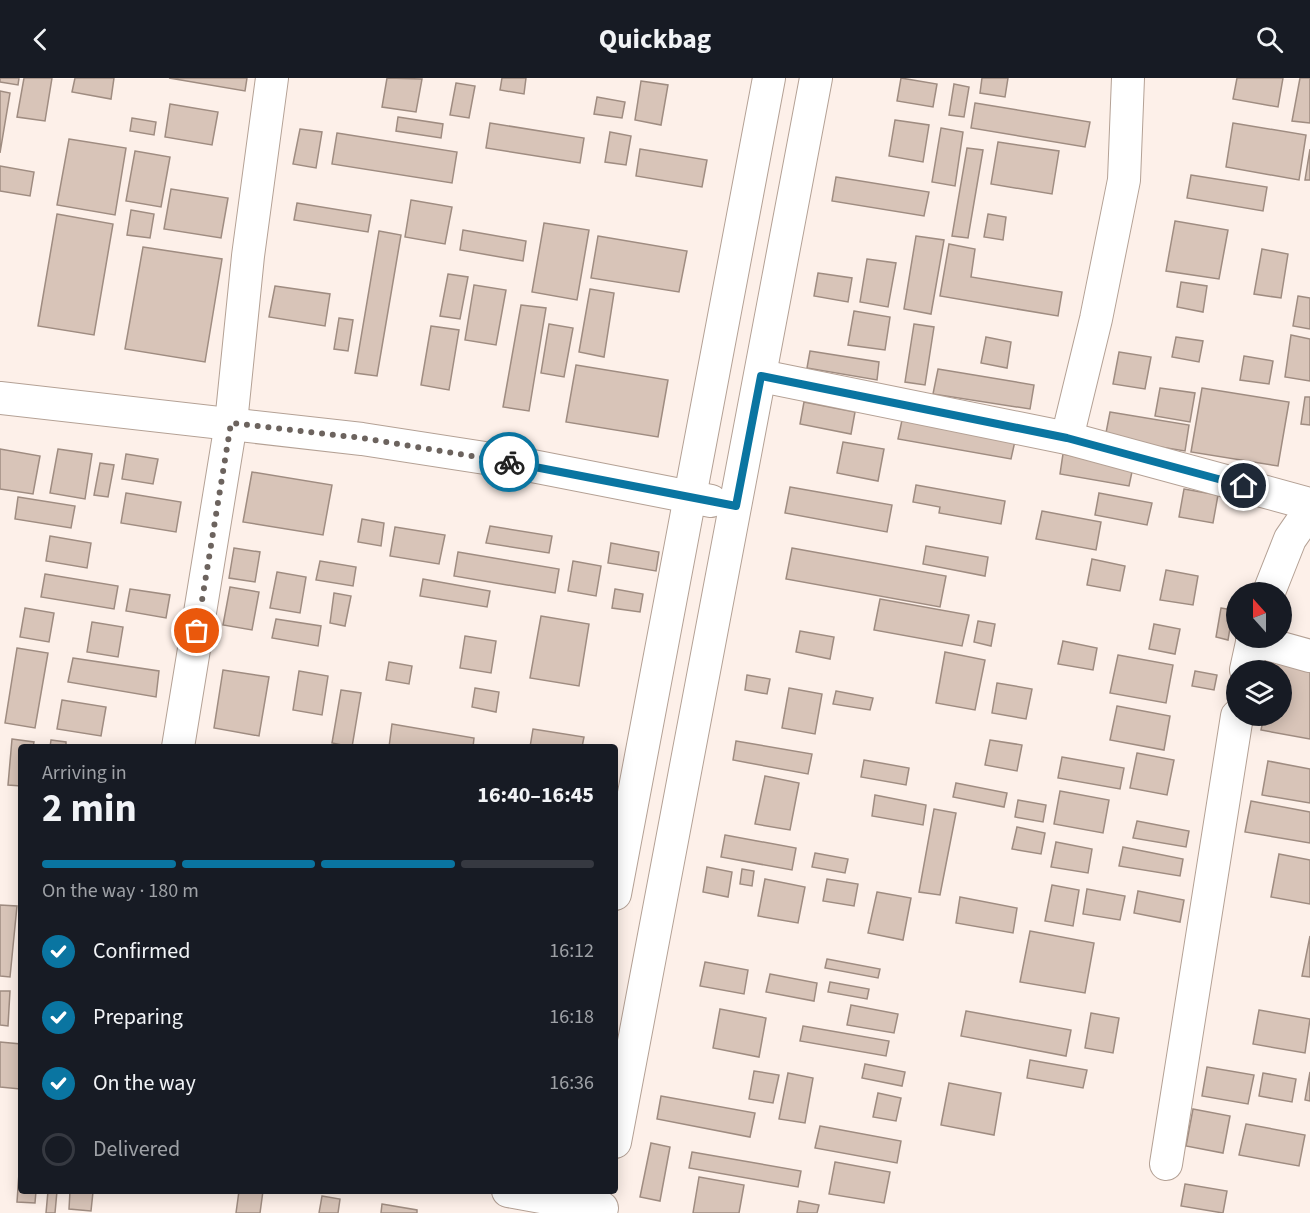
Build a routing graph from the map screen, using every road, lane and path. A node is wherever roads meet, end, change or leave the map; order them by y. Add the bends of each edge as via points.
1 (272, 78) edge
2 (770, 78) edge
3 (816, 78) edge
4 (1128, 78) edge
5 (761, 376) junction
6 (0, 398) edge
7 (231, 423) junction
8 (1067, 438) junction
9 (691, 497) junction
10 (1310, 504) edge
11 (736, 506) junction
12 (1310, 510) edge
13 (1273, 582) edge
14 (1283, 648) edge
15 (1310, 656) edge
16 (1235, 726) edge
17 (178, 744) edge
18 (618, 878) edge
19 (618, 1126) edge
20 (1166, 1164) dead end
21 (522, 1194) edge
22 (556, 1201) edge
23 (603, 1204) edge

1 - 7 street
2 - 9 street
3 - 5 street
4 - 8 street via 1124,180
5 - 8 street
5 - 11 street
6 - 7 street
7 - 9 street via 362,438 518,463
7 - 17 street
8 - 10 street
9 - 11 street
9 - 18 street
11 - 19 street
12 - 13 street via 1290,538
14 - 15 street
16 - 20 street
21 - 22 street
22 - 23 street

